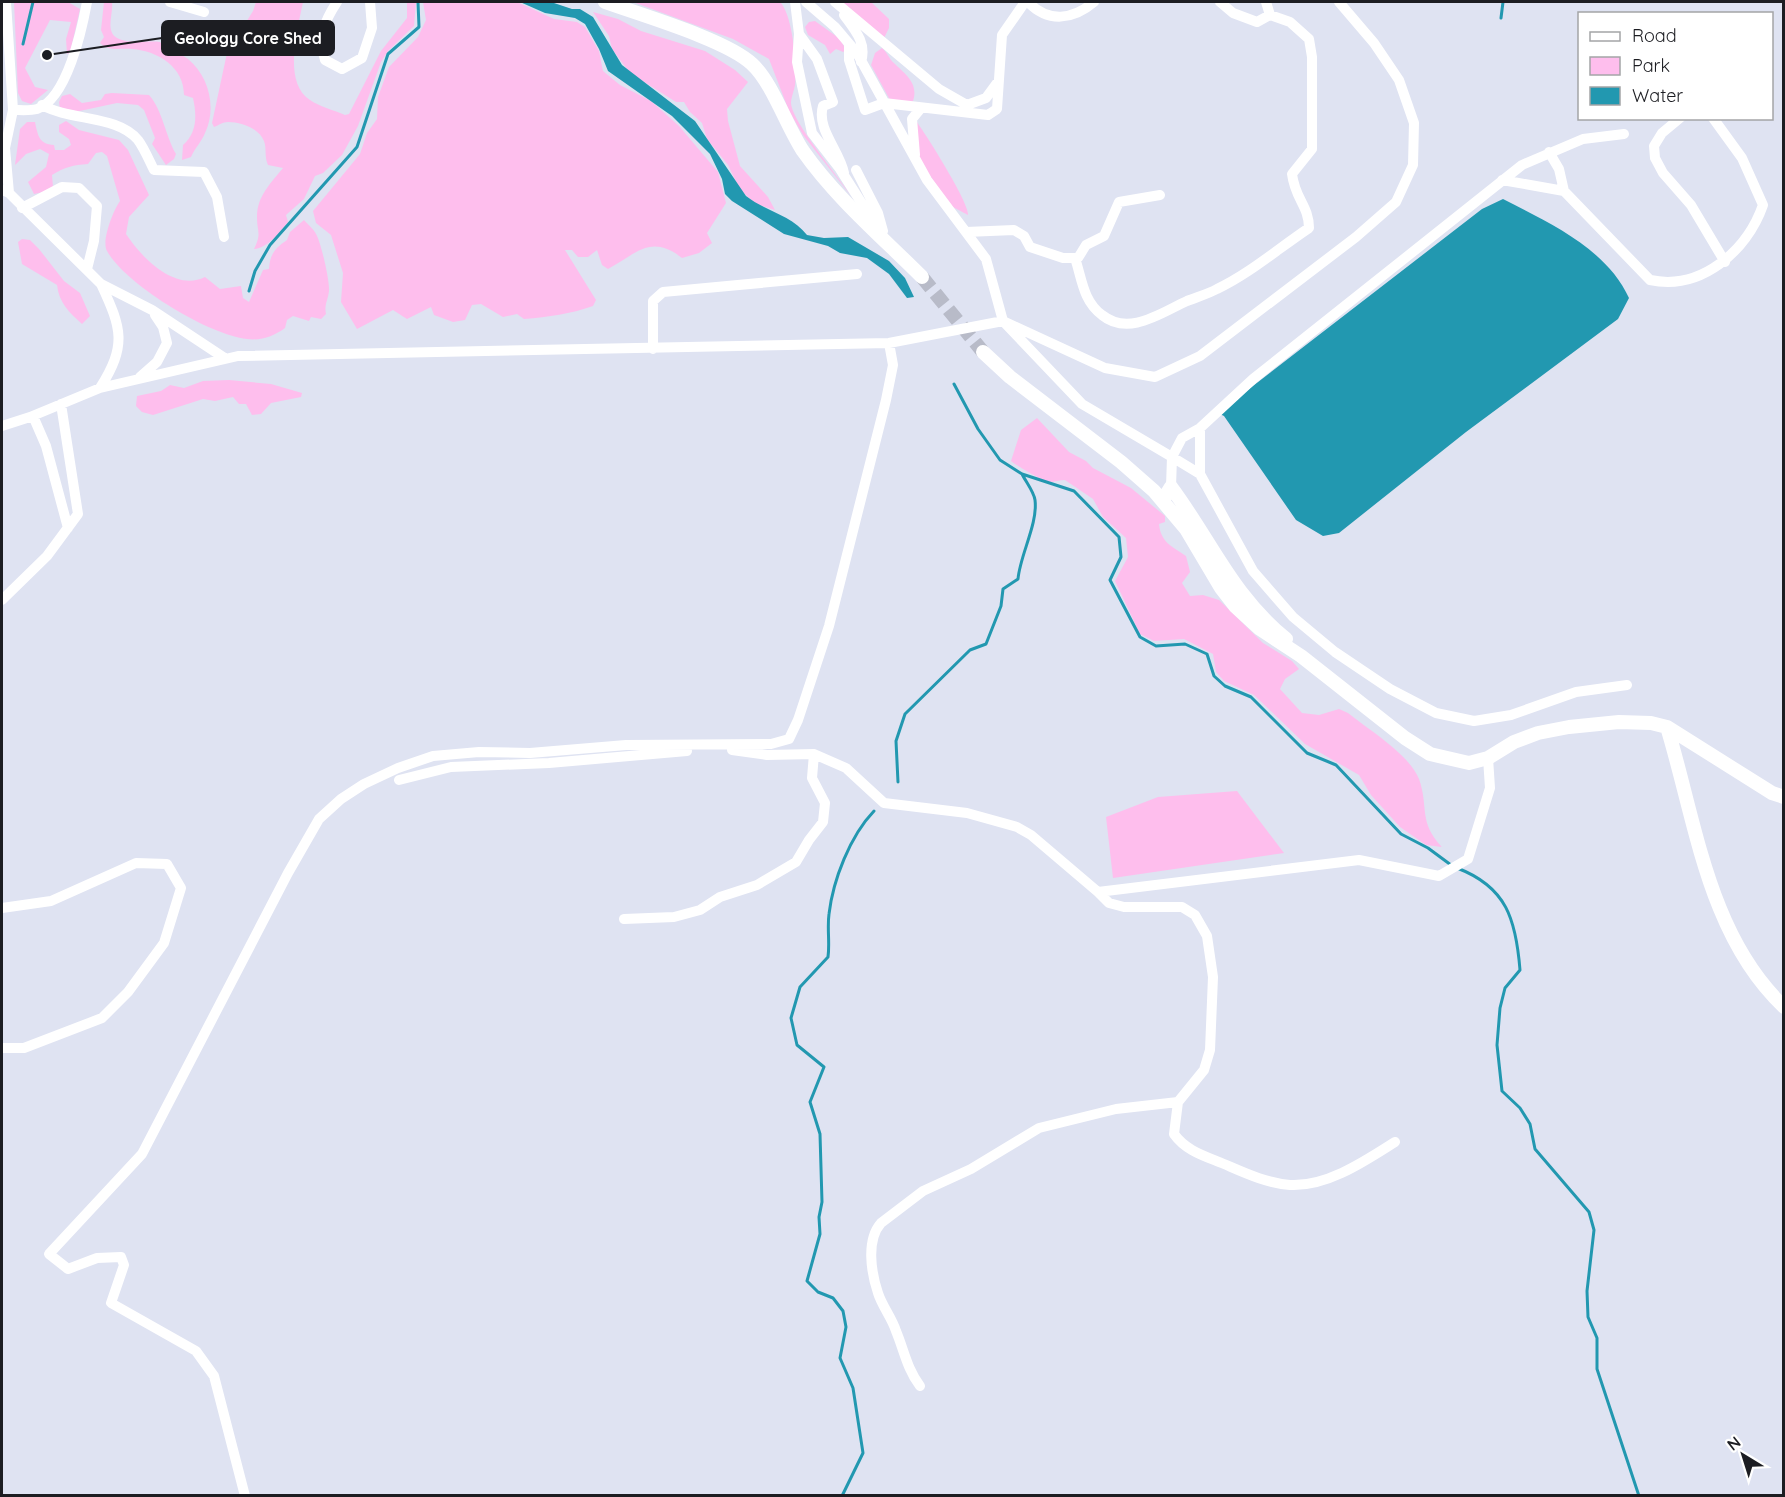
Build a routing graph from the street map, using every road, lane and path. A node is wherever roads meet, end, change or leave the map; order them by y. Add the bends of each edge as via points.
1 (6, 2) edge
2 (87, 2) edge
3 (170, 2) edge
4 (337, 2) edge
5 (370, 2) edge
6 (605, 2) edge
7 (795, 2) edge
8 (806, 2) edge
9 (834, 2) edge
10 (1026, 2) edge
11 (1094, 2) edge
12 (1220, 2) edge
13 (1266, 2) edge
14 (1339, 2) edge
15 (204, 12) dead end
16 (1270, 15) junction
17 (799, 34) junction
18 (856, 64) junction
19 (870, 79) junction
20 (856, 83) junction
21 (997, 83) junction
22 (884, 103) junction
23 (42, 105) junction
24 (921, 108) junction
25 (13, 110) junction
26 (1678, 120) edge
27 (1714, 120) edge
28 (1624, 134) dead end
29 (3, 150) edge
30 (1549, 152) junction
31 (915, 158) junction
32 (856, 170) dead end
33 (845, 178) junction
34 (1502, 180) junction
35 (1564, 191) junction
36 (5, 192) edge
37 (1160, 195) dead end
38 (22, 208) junction
39 (966, 232) junction
40 (224, 237) dead end
41 (885, 240) junction
42 (1075, 258) junction
43 (1725, 262) junction
44 (87, 269) junction
45 (857, 274) dead end
46 (922, 277) tunnel mouth
47 (101, 284) junction
48 (152, 310) junction
49 (1004, 321) junction
50 (889, 343) junction
51 (652, 349) junction
52 (983, 352) tunnel mouth
53 (223, 357) junction
54 (138, 378) junction
55 (100, 388) junction
56 (61, 404) junction
57 (33, 416) junction
58 (2, 426) edge
59 (1200, 428) junction
60 (1172, 457) junction
61 (1200, 474) junction
62 (1171, 487) junction
63 (1163, 500) junction
64 (68, 528) junction
65 (2, 600) edge
66 (1301, 656) junction
67 (1627, 685) dead end
68 (1667, 727) junction
69 (814, 753) junction
70 (1488, 758) junction
71 (399, 780) dead end
72 (1784, 796) edge
73 (1098, 892) junction
74 (2, 908) edge
75 (624, 919) dead end
76 (1784, 1007) edge
77 (2, 1048) edge
78 (1178, 1102) junction
79 (1395, 1142) dead end
80 (920, 1386) dead end
81 (244, 1496) edge

1 - 25 street
2 - 23 street via 81,38 68,69 53,96
3 - 15 street
4 - 5 street via 326,18 320,46 325,60 342,69 362,58 372,28
6 - 41 street via 693,34 753,64 820,173
7 - 17 street
8 - 18 street via 849,45
9 - 18 street via 865,51
9 - 21 street via 931,82 967,105 986,98
10 - 11 street via 1038,13 1065,17 1082,12
10 - 21 street via 1002,35
12 - 16 street via 1233,13 1257,22
13 - 16 street
14 - 49 street via 1399,80 1414,123 1413,165 1396,202 1200,356 1155,377 1105,368
16 - 42 street via 1290,22 1309,39 1312,149 1292,174 1294,193 1309,215 1309,228 1218,289 1137,323 1110,319 1091,304
17 - 33 street via 798,70 812,133
17 - 33 street via 817,60 833,104 823,106 820,113 841,157
18 - 19 street
18 - 20 street
19 - 20 street
19 - 22 street
20 - 22 street via 865,110
21 - 24 street via 997,110 988,115
22 - 24 street
22 - 31 street
23 - 25 street via 37,109
23 - 40 street via 57,114 118,126 138,140 154,170 204,172 218,197
24 - 31 street via 912,119
25 - 29 street
26 - 43 street via 1654,146 1655,158 1663,174 1691,206
27 - 43 street via 1742,158 1763,205 1757,222
28 - 30 street via 1582,140
29 - 36 street
30 - 34 street
30 - 35 street via 1559,169
31 - 39 street
32 - 41 street via 878,213
33 - 41 street
34 - 35 street
34 - 59 street via 1355,301 1252,379
35 - 43 street via 1650,280 1665,283 1688,279
36 - 38 street
37 - 42 street via 1119,202 1104,236 1086,244
38 - 44 street
38 - 44 street via 62,187 79,188 98,206
39 - 42 street via 1014,230 1024,236 1030,247
39 - 49 street via 986,259
41 - 46 street
44 - 47 street
45 - 51 street via 663,292 653,301
47 - 48 street
47 - 55 street via 114,312 119,348 115,364
48 - 53 street
48 - 54 street via 167,343 157,362
49 - 50 street
49 - 60 street via 1082,404
50 - 51 street
50 - 81 street via 893,365 875,446 829,626 789,739 771,744 626,745 433,756 398,768 341,799 319,819 288,873 142,1154 49,1254 68,1269 97,1258 121,1257 124,1265 111,1303 196,1351 214,1376
51 - 53 street
52 - 63 street
53 - 54 street
54 - 55 street
55 - 56 street
56 - 57 street
56 - 64 street via 78,514
57 - 58 street
57 - 64 street via 46,446
59 - 60 street via 1182,438
59 - 61 street
60 - 61 street
60 - 62 street
61 - 67 street via 1253,572 1293,617 1335,652 1390,689 1436,712 1474,721 1511,715 1576,692
62 - 63 street
62 - 66 street via 1238,591
63 - 66 street via 1235,606 1273,640
64 - 65 street via 47,556
66 - 70 street via 1348,696 1430,754 1469,762
68 - 70 street via 1619,722 1569,727 1514,742
68 - 72 street via 1772,793
68 - 76 street via 1714,899 1762,987
69 - 71 street via 658,753 451,767
69 - 73 street via 846,768 884,803 967,813 1017,827
69 - 75 street via 812,778 825,803 823,822 796,862 757,885 720,897 700,910
70 - 73 street via 1490,788 1468,859 1439,876 1359,860
73 - 78 street via 1109,903 1124,907 1182,907 1195,915 1207,936 1213,977 1210,1050 1204,1070
74 - 77 street via 51,901 136,863 167,864 181,888 164,943 128,992 102,1018 24,1048
78 - 79 street via 1174,1134 1183,1147 1262,1180 1291,1185 1317,1180 1359,1166
78 - 80 street via 1116,1109 1039,1128 971,1169 923,1191 875,1229 870,1245 878,1293 896,1329 911,1374

